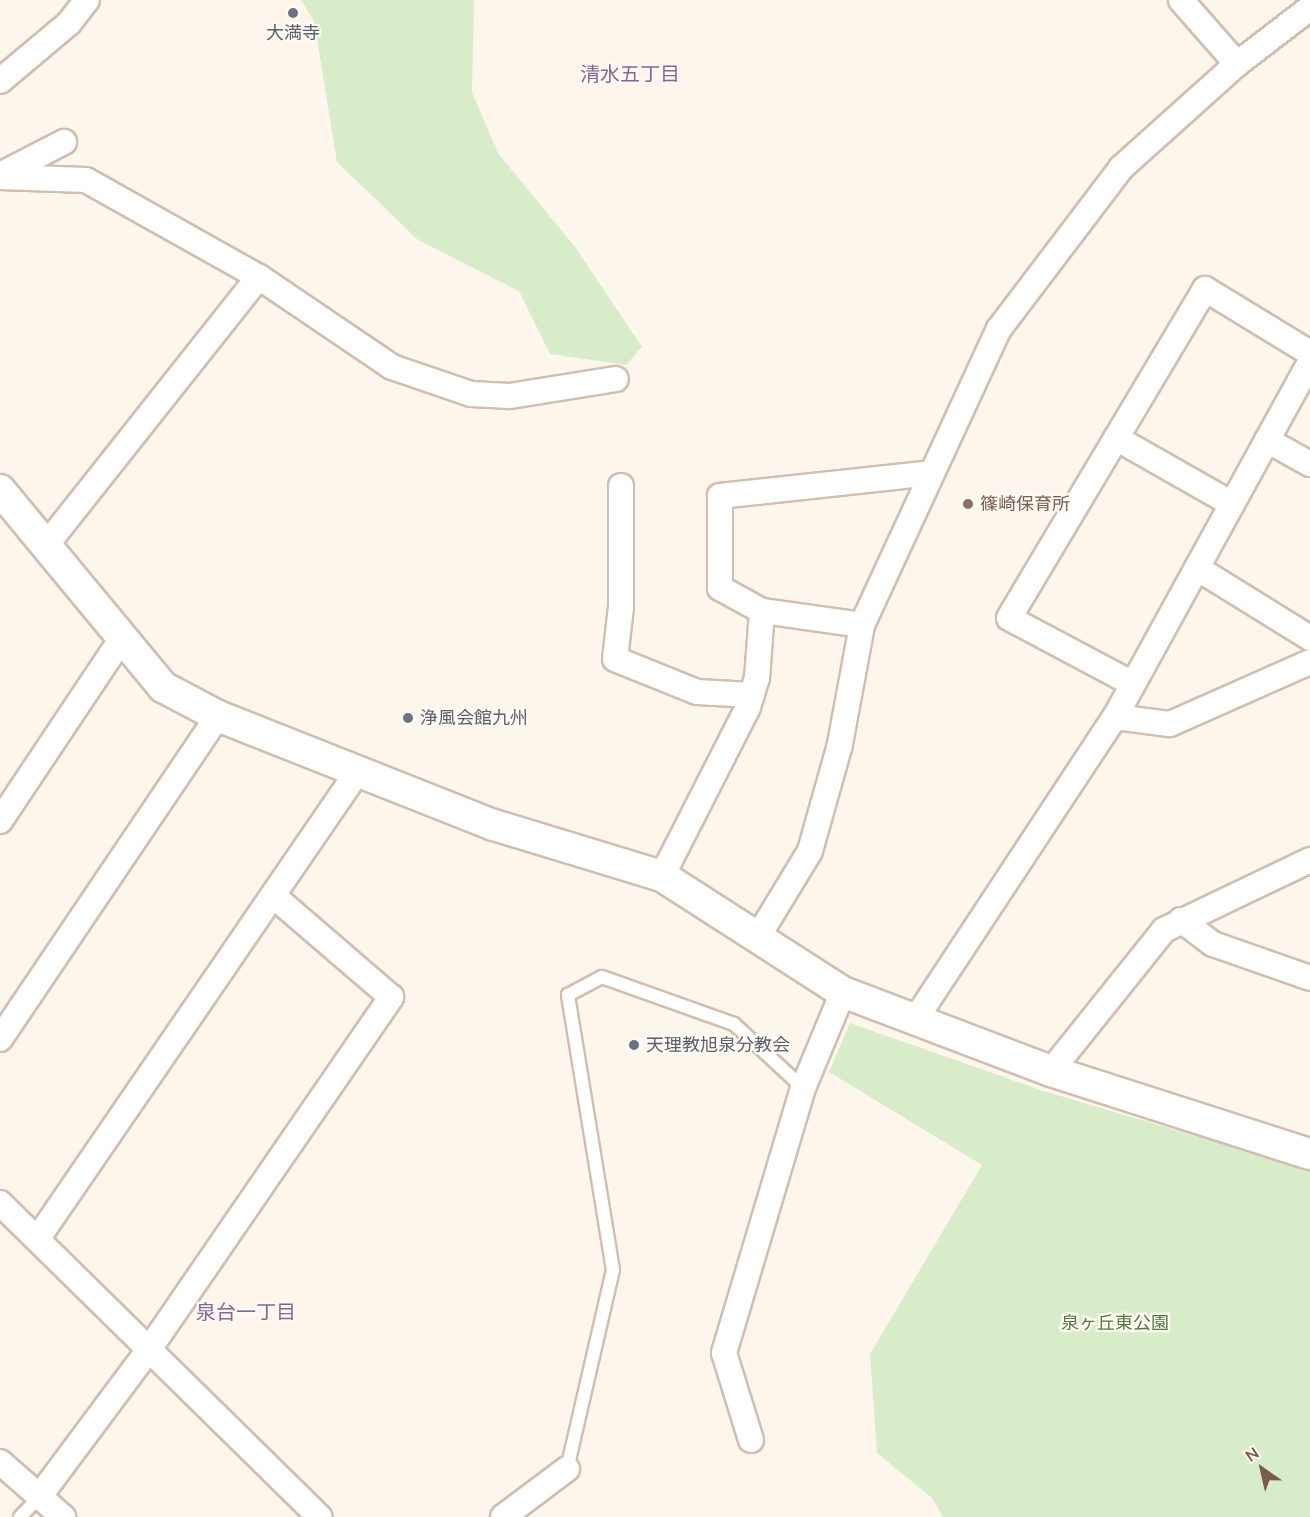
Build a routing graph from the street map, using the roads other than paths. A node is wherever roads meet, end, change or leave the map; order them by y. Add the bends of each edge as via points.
1 (87, 0) edge
2 (1181, 0) edge
3 (1310, 8) edge
4 (1237, 64) junction
5 (0, 81) edge
6 (64, 142) dead end
7 (0, 176) edge
8 (259, 277) junction
9 (1310, 353) edge
10 (1310, 362) edge
11 (616, 379) dead end
12 (1116, 438) junction
13 (1267, 440) junction
14 (1310, 464) edge
15 (931, 473) junction
16 (621, 486) dead end
17 (0, 490) edge
18 (1232, 504) junction
19 (47, 544) junction
20 (1197, 568) junction
21 (762, 611) junction
22 (862, 625) junction
23 (122, 638) junction
24 (1310, 638) edge
25 (1310, 663) edge
26 (1133, 684) junction
27 (752, 695) junction
28 (218, 716) junction
29 (1115, 717) junction
30 (358, 771) junction
31 (0, 821) edge
32 (1310, 860) edge
33 (662, 876) junction
34 (276, 898) junction
35 (1181, 920) junction
36 (759, 934) junction
37 (1310, 978) edge
38 (843, 992) junction
39 (915, 1020) junction
40 (0, 1039) edge
41 (1052, 1071) junction
42 (803, 1088) junction
43 (1310, 1154) edge
44 (0, 1203) edge
45 (38, 1238) junction
46 (150, 1348) junction
47 (751, 1440) dead end
48 (0, 1462) edge
49 (567, 1468) joint
50 (39, 1497) junction
51 (20, 1517) edge
52 (63, 1517) edge
53 (319, 1517) edge
54 (503, 1517) edge

1 - 5 street via 69,23
2 - 4 street
3 - 4 street
4 - 15 street via 1121,168 999,329
6 - 7 street
7 - 8 street via 86,180
8 - 11 street via 392,367 471,394 510,396
8 - 19 street
9 - 12 street via 1205,289
10 - 13 street
12 - 18 street
12 - 26 street via 1009,618
13 - 14 street
13 - 18 street
15 - 21 street via 720,496 720,588
15 - 22 street
16 - 27 street via 621,607 615,659 697,692
17 - 19 street
18 - 20 street
19 - 23 street
20 - 24 street
20 - 26 street
21 - 22 street
21 - 27 street
22 - 36 street via 840,744 810,850
23 - 28 street via 164,687
23 - 31 street
25 - 29 street via 1170,723
26 - 29 street
27 - 33 street
28 - 30 street
28 - 40 street
29 - 39 street
30 - 33 street via 494,825
30 - 34 street
32 - 35 street
33 - 36 street
34 - 45 street
34 - 46 street via 391,996
35 - 37 street via 1213,944
35 - 41 street via 1164,930
36 - 38 street
38 - 39 street
38 - 42 street
39 - 41 street
41 - 43 street
42 - 47 street via 724,1353
42 - 49 lane via 734,1024 602,977 567,995 613,1270
44 - 45 street
45 - 46 street
46 - 50 street
46 - 53 street
48 - 50 street
49 - 54 street
50 - 51 lane
50 - 52 street

